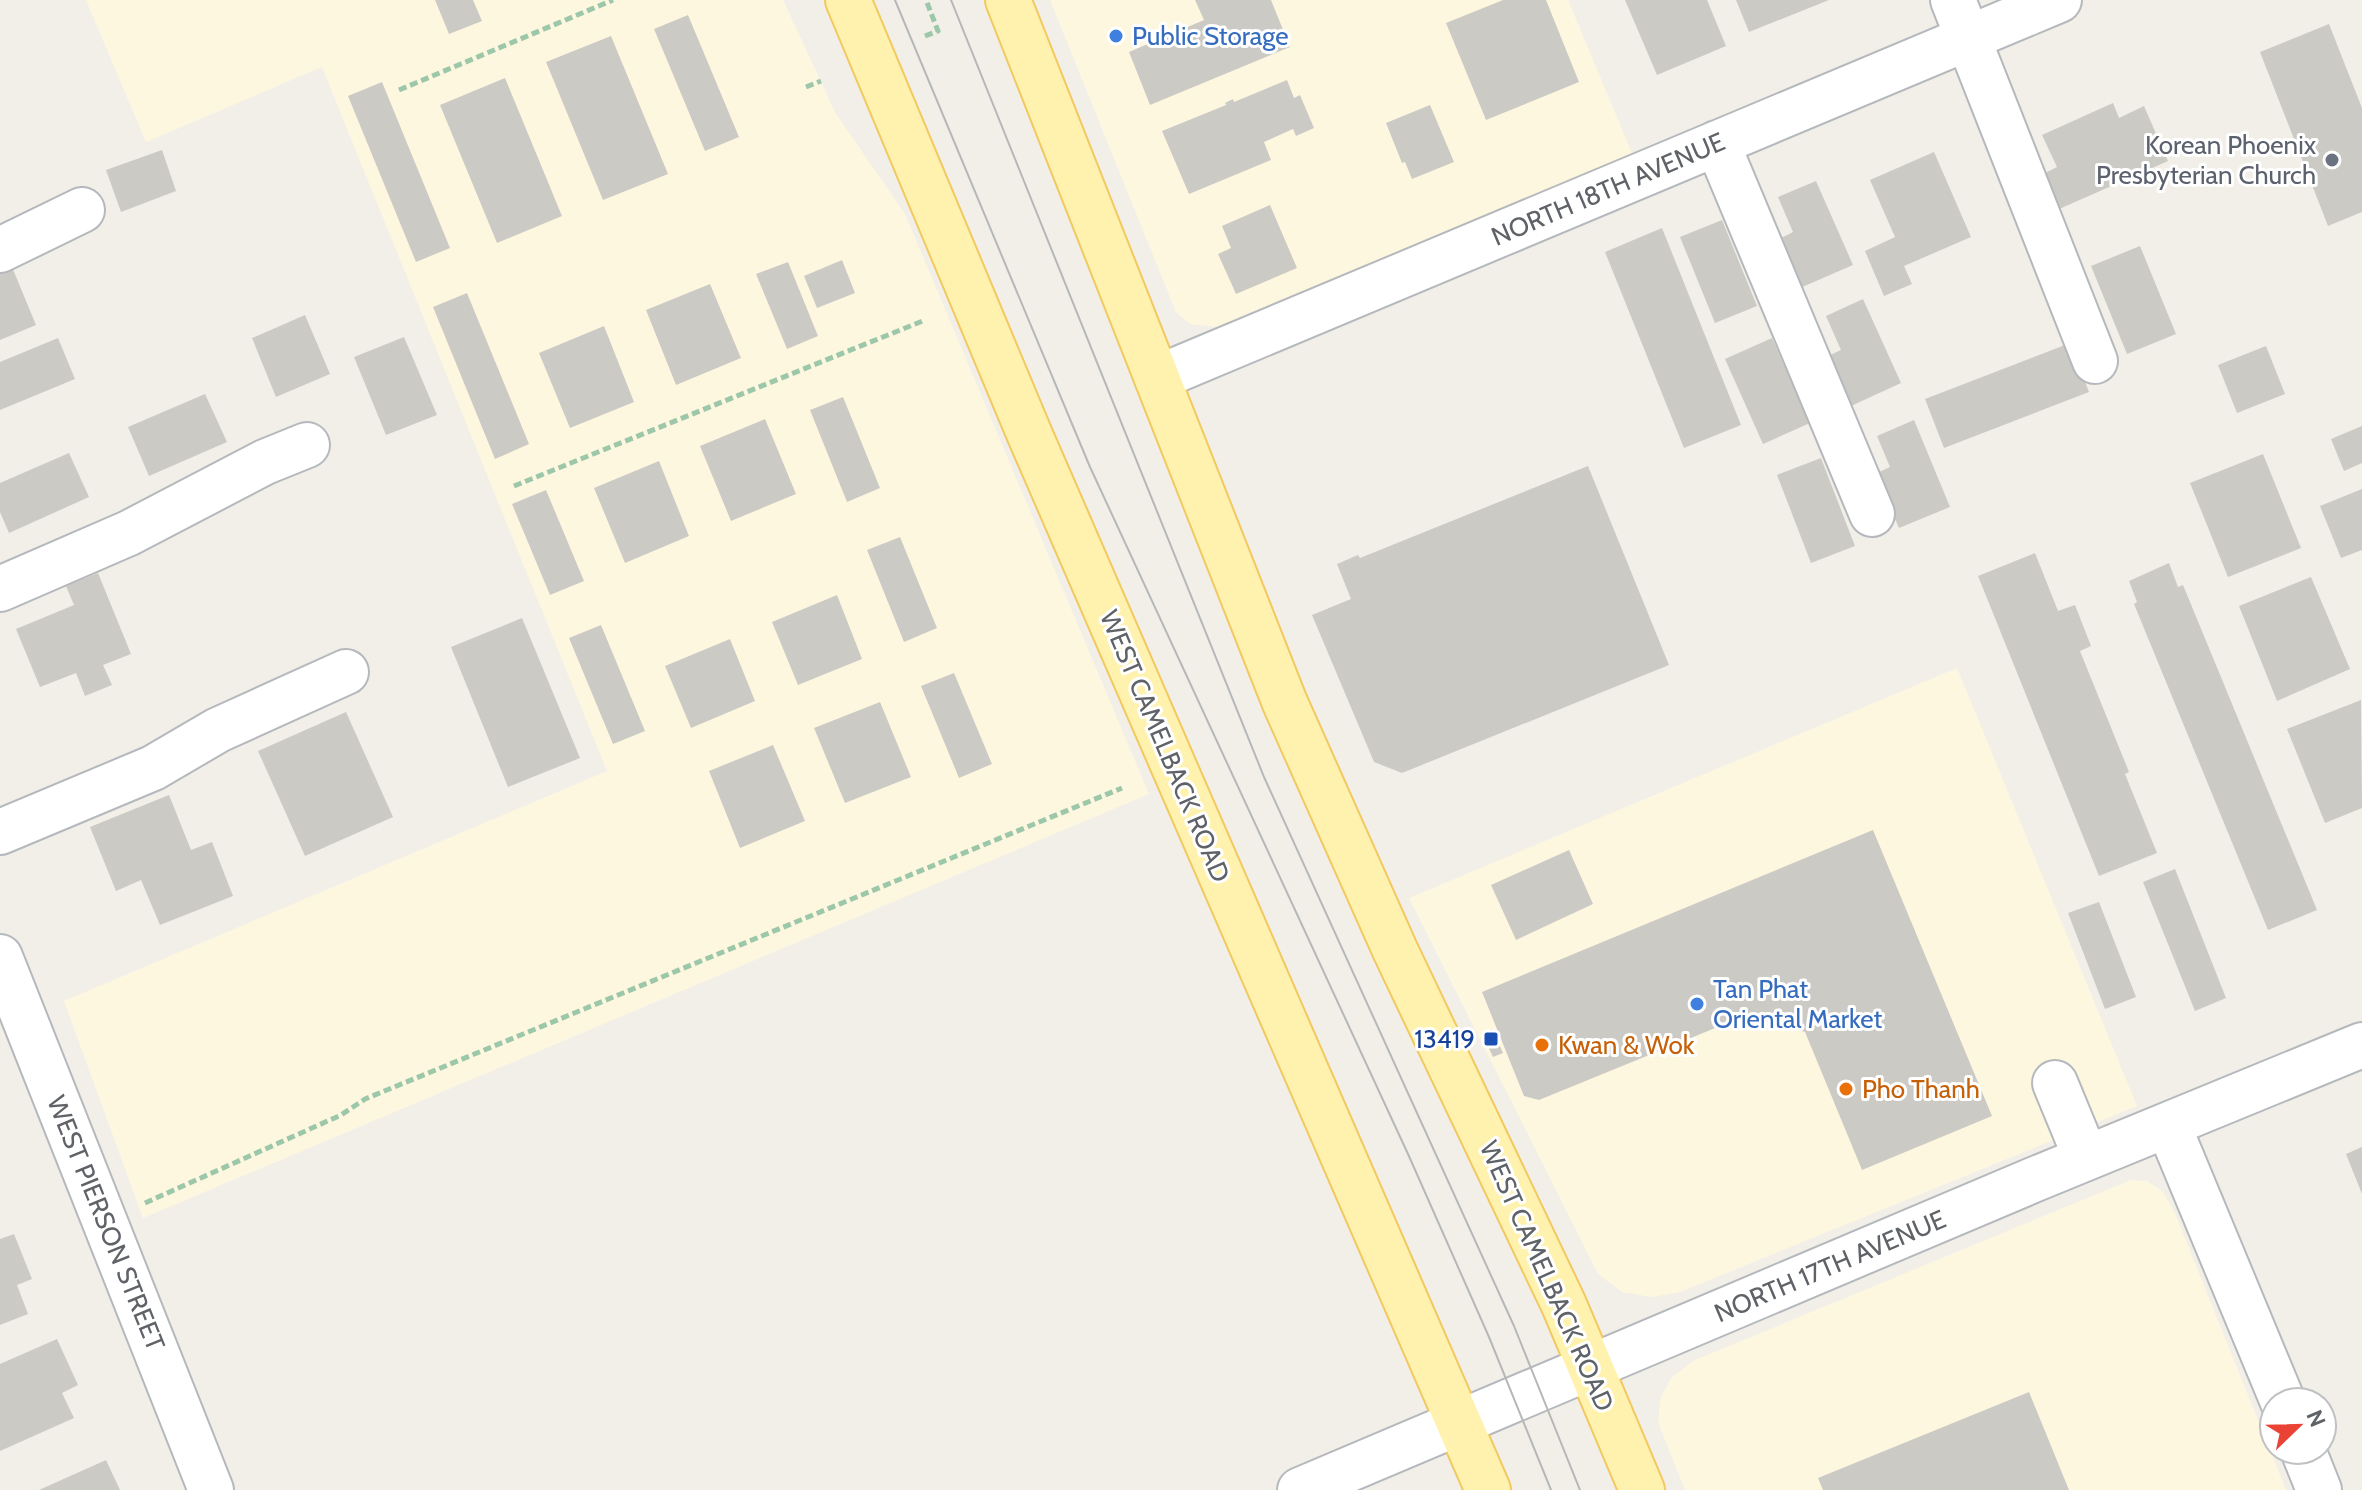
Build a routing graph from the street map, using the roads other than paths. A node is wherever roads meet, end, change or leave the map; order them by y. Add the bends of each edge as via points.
1 (848, 0) edge
2 (1008, 0) edge
3 (2059, 0) edge
4 (1960, 19) edge
5 (1717, 143) junction
6 (82, 210) dead end
7 (0, 250) edge
8 (2095, 361) dead end
9 (1157, 378) junction
10 (307, 445) dead end
11 (1872, 514) dead end
12 (0, 589) edge
13 (346, 672) dead end
14 (0, 832) edge
15 (0, 957) edge
16 (2362, 1045) edge
17 (2055, 1083) dead end
18 (2168, 1125) junction
19 (2086, 1158) junction
20 (1591, 1368) junction
21 (2276, 1386) edge
22 (1459, 1423) junction
23 (2309, 1466) edge
24 (211, 1490) edge
25 (1300, 1490) edge
26 (1488, 1490) edge
27 (1642, 1490) edge
28 (2319, 1490) edge

1 - 22 main road, WEST CAMELBACK ROAD via 1029,433
2 - 9 main road, WEST CAMELBACK ROAD
3 - 4 street, NORTH 18TH AVENUE
4 - 5 street, NORTH 18TH AVENUE
4 - 8 street
5 - 9 street, NORTH 18TH AVENUE
5 - 11 street
6 - 7 street
9 - 20 main road, WEST CAMELBACK ROAD via 1291,717
10 - 12 street via 129,533
13 - 14 street via 218,730 153,768
15 - 24 street, WEST PIERSON STREET
16 - 18 street, NORTH 17TH AVENUE
17 - 19 street
18 - 19 street, NORTH 17TH AVENUE
18 - 21 street
19 - 20 street, NORTH 17TH AVENUE
20 - 22 street, NORTH 17TH AVENUE
20 - 27 main road, WEST CAMELBACK ROAD
22 - 25 street, NORTH 17TH AVENUE
22 - 26 main road, WEST CAMELBACK ROAD
23 - 28 street

